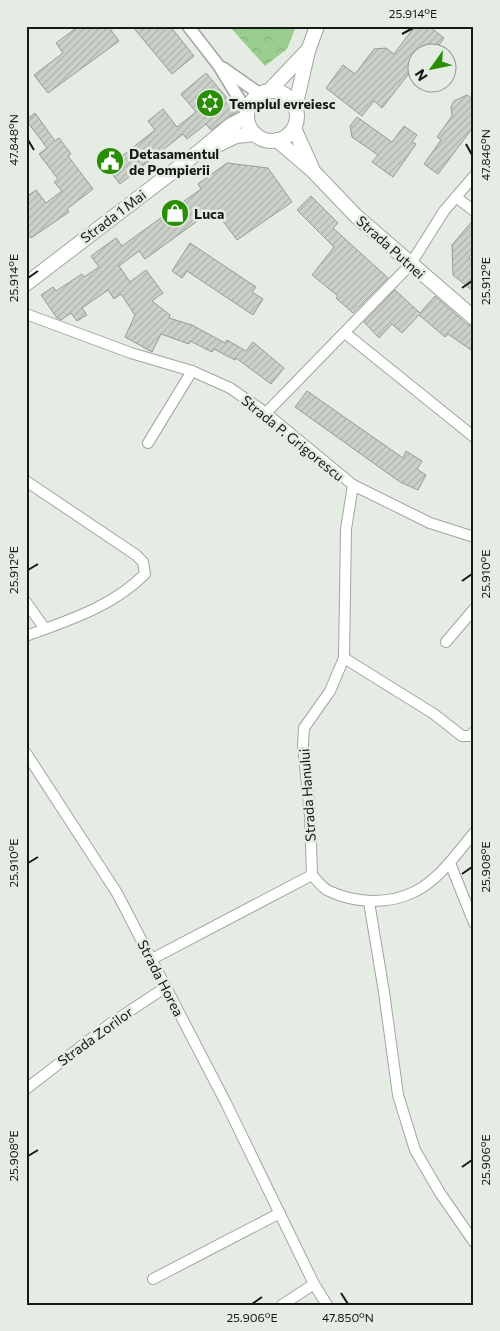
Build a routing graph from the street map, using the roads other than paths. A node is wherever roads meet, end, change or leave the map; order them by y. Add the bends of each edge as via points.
1 (188, 26) edge
2 (317, 26) edge
3 (308, 51) junction
4 (219, 66) junction
5 (264, 93) junction
6 (295, 108) junction
7 (247, 115) junction
8 (294, 128) junction
9 (255, 134) junction
10 (277, 140) junction
11 (201, 150) junction
12 (313, 171) junction
13 (474, 176) edge
14 (470, 189) edge
15 (456, 197) junction
16 (474, 211) edge
17 (410, 265) junction
18 (26, 284) edge
19 (26, 314) edge
20 (474, 318) edge
21 (345, 333) junction
22 (192, 371) junction
23 (266, 413) junction
24 (474, 438) edge
25 (148, 444) dead end
26 (26, 480) edge
27 (352, 485) junction
28 (474, 537) edge
29 (26, 602) edge
30 (474, 609) edge
31 (45, 629) junction
32 (26, 636) edge
33 (446, 642) dead end
34 (344, 658) junction
35 (474, 732) edge
36 (26, 753) edge
37 (474, 833) edge
38 (450, 863) junction
39 (312, 875) junction
40 (369, 902) junction
41 (474, 923) edge
42 (152, 959) junction
43 (166, 987) junction
44 (26, 1089) edge
45 (280, 1213) junction
46 (474, 1242) edge
47 (153, 1280) dead end
48 (314, 1284) junction
49 (282, 1305) edge
50 (327, 1305) edge

1 - 4 street
2 - 3 main road
3 - 5 main road
3 - 6 main road
4 - 5 street
4 - 7 street
5 - 6 main road via 284,95
5 - 7 main road via 254,99
6 - 8 main road
7 - 9 main road
7 - 11 main road, Strada 1 Mai
8 - 10 main road via 290,134
8 - 12 main road, Strada Putnei
9 - 10 main road via 262,139
9 - 11 main road, Strada 1 Mai via 236,136
10 - 12 main road, Strada Putnei
11 - 18 main road, Strada 1 Mai
12 - 17 main road, Strada Putnei
13 - 14 street
14 - 15 street
15 - 16 street
15 - 17 street
17 - 20 main road, Strada Putnei
17 - 21 street
19 - 22 street, Strada P. Grigorescu via 131,353
21 - 23 street
21 - 24 street
22 - 23 street, Strada P. Grigorescu via 230,388
22 - 25 street
23 - 27 street, Strada P. Grigorescu
26 - 31 street via 136,555 145,568 145,574 133,586 87,615
27 - 28 street, Strada P. Grigorescu via 430,522
27 - 34 street, Strada Hanului via 346,529
29 - 31 street
30 - 33 street
31 - 32 street
34 - 35 street via 434,714 462,736 470,736
34 - 39 street, Strada Hanului via 330,690 304,728
36 - 42 street, Strada Horea via 117,893
37 - 38 street
38 - 40 street via 415,892
38 - 41 street
39 - 40 street via 327,890
39 - 42 street
40 - 46 street via 398,1095 416,1150 440,1193
42 - 43 street, Strada Horea
43 - 44 street, Strada Zorilor via 110,1024
43 - 45 street, Strada Horea
45 - 47 street
45 - 48 street, Strada Horea
48 - 49 street
48 - 50 street, Strada Horea

